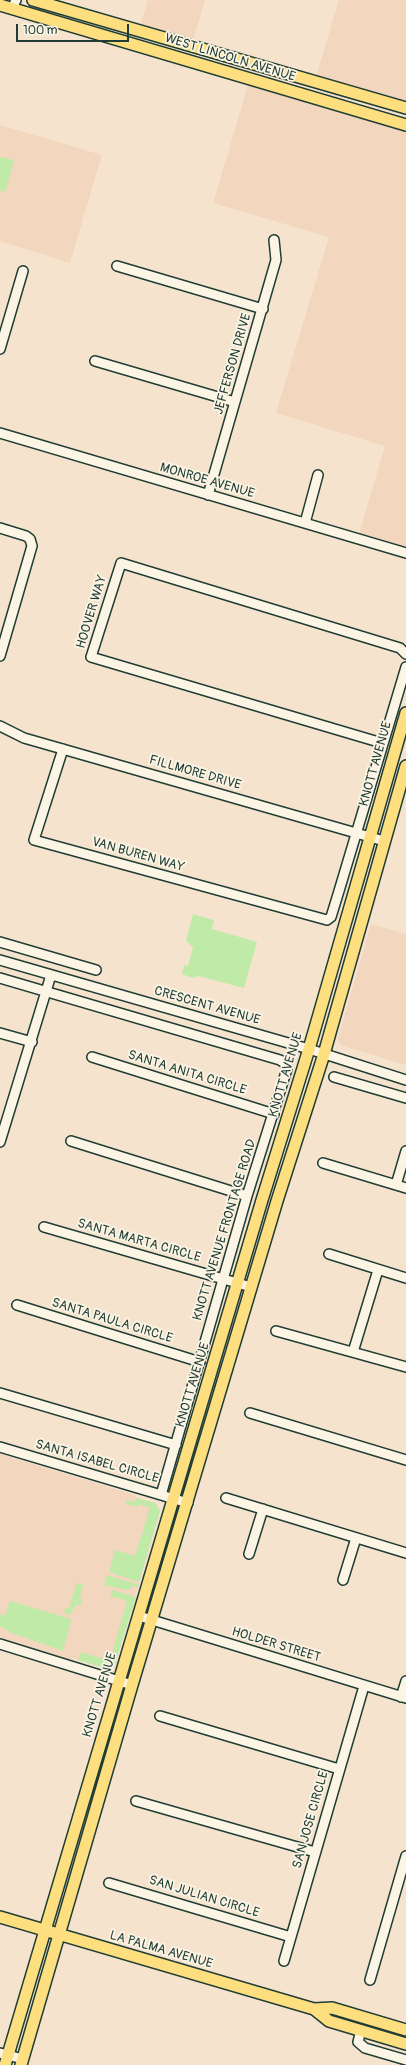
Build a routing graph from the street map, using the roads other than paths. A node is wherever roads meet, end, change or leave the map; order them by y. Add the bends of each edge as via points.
1 (33, 0) edge
2 (14, 4) edge
3 (0, 5) edge
4 (406, 108) edge
5 (406, 126) edge
6 (274, 240) dead end
7 (117, 266) dead end
8 (23, 271) dead end
9 (263, 309) junction
10 (0, 349) edge
11 (95, 361) dead end
12 (235, 402) junction
13 (0, 433) edge
14 (318, 475) dead end
15 (208, 495) junction
16 (305, 524) junction
17 (0, 528) edge
18 (406, 553) edge
19 (403, 651) edge
20 (0, 656) edge
21 (406, 667) edge
22 (406, 713) edge
23 (0, 726) edge
24 (403, 735) edge
25 (382, 743) junction
26 (63, 749) junction
27 (406, 766) edge
28 (356, 834) junction
29 (370, 837) junction
30 (384, 841) junction
31 (346, 922) junction
32 (360, 926) junction
33 (0, 942) edge
34 (0, 960) edge
35 (96, 970) dead end
36 (51, 975) junction
37 (0, 978) edge
38 (46, 991) junction
39 (0, 1033) edge
40 (32, 1042) junction
41 (309, 1049) junction
42 (324, 1054) junction
43 (92, 1057) dead end
44 (334, 1077) dead end
45 (406, 1080) edge
46 (406, 1098) edge
47 (274, 1114) junction
48 (3, 1122) edge
49 (71, 1141) dead end
50 (0, 1142) edge
51 (406, 1151) edge
52 (323, 1163) dead end
53 (396, 1184) junction
54 (406, 1188) edge
55 (247, 1196) junction
56 (44, 1227) dead end
57 (329, 1254) dead end
58 (378, 1270) junction
59 (406, 1278) edge
60 (224, 1280) junction
61 (238, 1283) junction
62 (251, 1287) junction
63 (17, 1305) dead end
64 (276, 1331) dead end
65 (353, 1352) junction
66 (200, 1362) junction
67 (406, 1367) edge
68 (0, 1393) edge
69 (250, 1414) dead end
70 (176, 1445) junction
71 (0, 1447) edge
72 (406, 1460) edge
73 (161, 1495) junction
74 (174, 1498) junction
75 (226, 1498) dead end
76 (188, 1503) junction
77 (263, 1509) junction
78 (356, 1538) junction
79 (406, 1553) edge
80 (249, 1554) dead end
81 (343, 1580) dead end
82 (138, 1616) junction
83 (152, 1620) junction
84 (0, 1644) edge
85 (406, 1681) edge
86 (119, 1682) junction
87 (132, 1685) junction
88 (364, 1686) junction
89 (404, 1698) edge
90 (160, 1716) dead end
91 (339, 1769) junction
92 (136, 1801) dead end
93 (315, 1852) junction
94 (406, 1856) edge
95 (109, 1882) dead end
96 (0, 1917) edge
97 (45, 1930) junction
98 (60, 1935) junction
99 (291, 1937) junction
100 (284, 1961) dead end
101 (370, 1980) dead end
102 (314, 2009) junction
103 (361, 2030) junction
104 (406, 2030) edge
105 (406, 2044) edge
106 (4, 2058) edge
107 (406, 2060) edge
108 (22, 2062) edge

1 - 4 main road, WEST LINCOLN AVENUE
2 - 3 main road, WEST LINCOLN AVENUE
2 - 5 main road, WEST LINCOLN AVENUE
6 - 9 street, JEFFERSON DRIVE via 276,260
7 - 9 street
8 - 10 street
9 - 12 street, JEFFERSON DRIVE
11 - 12 street
12 - 15 street, JEFFERSON DRIVE
13 - 15 street, MONROE AVENUE
14 - 16 street
15 - 16 street, MONROE AVENUE
16 - 18 street, MONROE AVENUE
17 - 20 street via 31,537 32,550
19 - 25 street, HOOVER WAY via 121,563 91,657
21 - 25 street
22 - 24 main road, KNOTT AVENUE
23 - 26 street, FILLMORE DRIVE via 24,738
24 - 29 main road, KNOTT AVENUE
25 - 28 street
26 - 28 street, FILLMORE DRIVE
26 - 28 street, VAN BUREN WAY via 34,840 327,920 331,917
27 - 30 main road
28 - 29 street, FILLMORE DRIVE
29 - 30 street, FILLMORE DRIVE
29 - 31 main road, KNOTT AVENUE
30 - 32 main road
31 - 32 main road
31 - 41 main road, KNOTT AVENUE
32 - 42 main road
33 - 35 street
34 - 36 street, CRESCENT AVENUE
36 - 38 street
36 - 41 street, CRESCENT AVENUE
37 - 38 street
38 - 40 street
38 - 47 street, KNOTT AVENUE FRONTAGE ROAD via 280,1060 286,1064 287,1069
39 - 40 street
40 - 48 street
41 - 42 street, CRESCENT AVENUE
41 - 61 main road, KNOTT AVENUE
42 - 45 street, CRESCENT AVENUE
42 - 62 main road
43 - 47 street, SANTA ANITA CIRCLE
44 - 46 street
47 - 55 street, KNOTT AVENUE FRONTAGE ROAD
48 - 50 street
49 - 55 street
51 - 53 street
52 - 53 street
53 - 54 street
55 - 60 street, KNOTT AVENUE FRONTAGE ROAD
56 - 60 street, SANTA MARTA CIRCLE
57 - 58 street
58 - 59 street
58 - 65 street
60 - 61 street, SANTA MARTA CIRCLE
60 - 66 street, KNOTT AVENUE FRONTAGE ROAD
61 - 62 street, SANTA MARTA CIRCLE
61 - 74 main road, KNOTT AVENUE
62 - 76 main road
63 - 66 street, SANTA PAULA CIRCLE
64 - 65 street
65 - 67 street
66 - 70 street, KNOTT AVENUE FRONTAGE ROAD
68 - 70 street
69 - 72 street
70 - 73 street, KNOTT AVENUE FRONTAGE ROAD
71 - 73 street, SANTA ISABEL CIRCLE
73 - 74 street, SANTA ISABEL CIRCLE
74 - 76 street, SANTA ISABEL CIRCLE
74 - 82 main road, KNOTT AVENUE
75 - 77 street
76 - 83 main road
77 - 78 street
77 - 80 street
78 - 79 street
78 - 81 street
82 - 83 street, HOLDER STREET
82 - 86 main road, KNOTT AVENUE
83 - 87 main road
83 - 88 street, HOLDER STREET
84 - 86 street
85 - 89 street
86 - 87 street
86 - 97 main road, KNOTT AVENUE
87 - 98 main road
88 - 89 street, HOLDER STREET
88 - 91 street, SAN JOSE CIRCLE
90 - 91 street
91 - 93 street, SAN JOSE CIRCLE
92 - 93 street
93 - 99 street, SAN JOSE CIRCLE
94 - 101 street
95 - 99 street, SAN JULIAN CIRCLE
96 - 97 main road, LA PALMA AVENUE
97 - 98 main road, LA PALMA AVENUE
97 - 106 main road, KNOTT AVENUE
98 - 102 main road, LA PALMA AVENUE
98 - 108 main road
99 - 100 street, SAN JOSE CIRCLE
102 - 103 main road, LA PALMA AVENUE via 329,2021
102 - 104 main road, LA PALMA AVENUE via 332,2008
103 - 105 main road, LA PALMA AVENUE
103 - 107 street via 358,2042 365,2048
106 - 108 street

